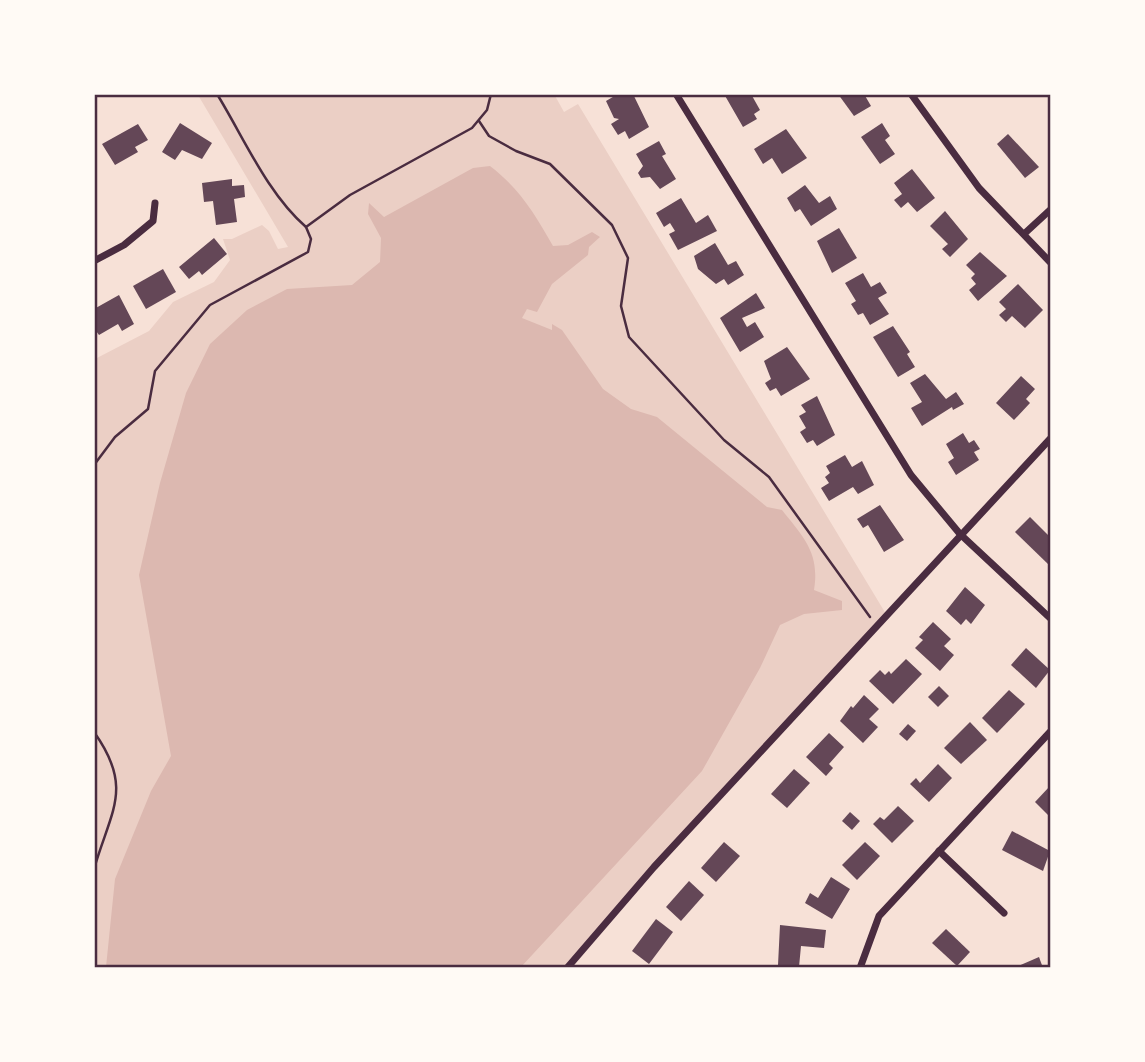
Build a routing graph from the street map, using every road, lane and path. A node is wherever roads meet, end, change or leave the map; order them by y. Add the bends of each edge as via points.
1 (217, 94) edge
2 (491, 94) edge
3 (676, 94) edge
4 (911, 94) edge
5 (479, 121) junction
6 (155, 203) dead end
7 (1051, 209) edge
8 (306, 227) junction
9 (1024, 234) junction
10 (94, 261) edge
11 (1051, 262) edge
12 (1051, 439) edge
13 (94, 465) edge
14 (960, 534) junction
15 (1051, 618) edge
16 (876, 626) junction
17 (94, 732) edge
18 (1051, 732) edge
19 (939, 851) junction
20 (94, 869) edge
21 (1004, 913) dead end
22 (567, 968) edge
23 (860, 968) edge

1 - 8 path via 268,181
2 - 5 path
3 - 14 street via 911,475
4 - 9 street via 979,188
5 - 8 path via 350,195
5 - 16 path via 488,136 550,164 612,225 628,258 621,306 629,337 724,440 769,477
6 - 10 street via 153,221 124,245
7 - 9 street
8 - 13 path via 311,239 308,252 210,305 155,370 148,409 115,437
9 - 11 street
12 - 14 street
14 - 15 street
14 - 16 street
16 - 22 street
17 - 20 path via 117,772 116,804
18 - 19 street
19 - 21 street
19 - 23 street via 878,916

